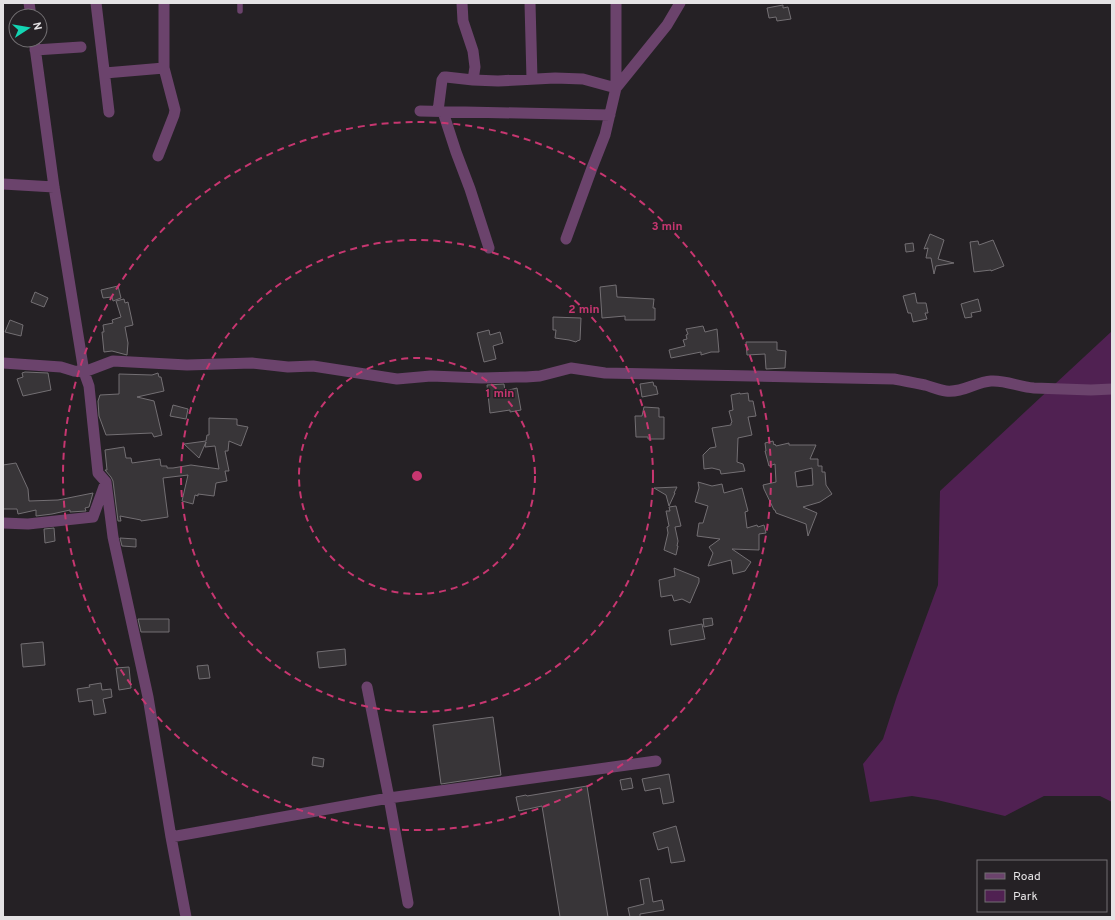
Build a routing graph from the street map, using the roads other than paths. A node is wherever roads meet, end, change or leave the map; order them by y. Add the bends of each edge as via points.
1 (96, 3) edge
2 (164, 3) edge
3 (240, 3) edge
4 (462, 3) edge
5 (530, 3) edge
6 (616, 3) edge
7 (680, 3) edge
8 (240, 11) dead end
9 (48, 46) edge
10 (81, 47) dead end
11 (34, 48) edge
12 (164, 68) junction
13 (105, 73) junction
14 (532, 79) junction
15 (473, 80) junction
16 (616, 88) junction
17 (420, 111) dead end
18 (441, 111) junction
19 (109, 112) dead end
20 (610, 115) junction
21 (158, 156) dead end
22 (3, 184) edge
23 (54, 187) junction
24 (566, 239) dead end
25 (489, 248) dead end
26 (3, 363) edge
27 (84, 372) junction
28 (1112, 389) edge
29 (106, 482) junction
30 (3, 523) edge
31 (367, 687) dead end
32 (656, 761) dead end
33 (389, 798) junction
34 (171, 837) junction
35 (408, 903) dead end
36 (186, 917) edge

1 - 13 street
2 - 12 street
3 - 8 lane
4 - 15 street via 463,21 474,59
5 - 14 street
6 - 16 street
7 - 16 street via 667,25
9 - 10 street
11 - 23 street
12 - 13 street
12 - 21 street via 175,110
13 - 19 street
14 - 15 street
14 - 16 street via 583,79
15 - 18 street via 444,77
16 - 20 street
17 - 18 street
18 - 20 street
18 - 25 street
20 - 24 street
22 - 23 street
23 - 27 street
26 - 27 street via 61,367 74,372
27 - 28 street via 113,361 187,365 252,363 288,367 313,366 397,379 431,376 526,377 571,368 605,373 894,379 946,391 991,381 1004,381 1029,388
27 - 29 street via 89,386 98,473
29 - 30 street via 93,517 28,524
29 - 34 street via 113,537 148,697
31 - 33 street
32 - 33 street
33 - 34 street
33 - 35 street
34 - 36 street

